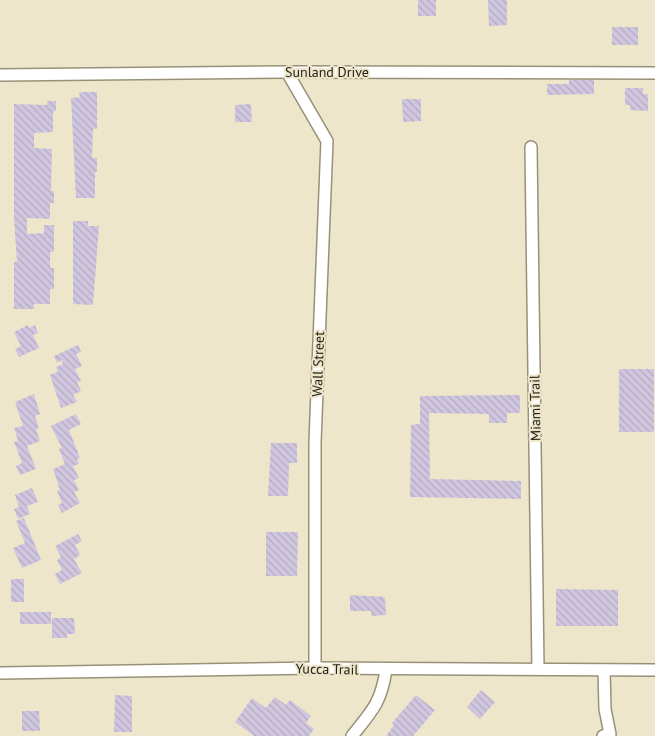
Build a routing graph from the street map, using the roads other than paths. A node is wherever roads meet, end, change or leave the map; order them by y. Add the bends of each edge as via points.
1 (287, 72) junction
2 (655, 73) edge
3 (0, 75) edge
4 (531, 147) dead end
5 (315, 668) junction
6 (538, 669) junction
7 (386, 670) junction
8 (604, 670) junction
9 (655, 670) edge
10 (0, 673) edge
11 (608, 735) edge
12 (352, 736) edge

1 - 2 street, Sunland Drive
1 - 3 street, Sunland Drive
1 - 5 street, Wall Street via 327,141 315,442
4 - 6 street, Miami Trail
5 - 7 street, Yucca Trail
5 - 10 street, Yucca Trail
6 - 7 street, Yucca Trail
6 - 8 street, Yucca Trail
7 - 12 street via 377,705
8 - 9 street, Yucca Trail
8 - 11 street

